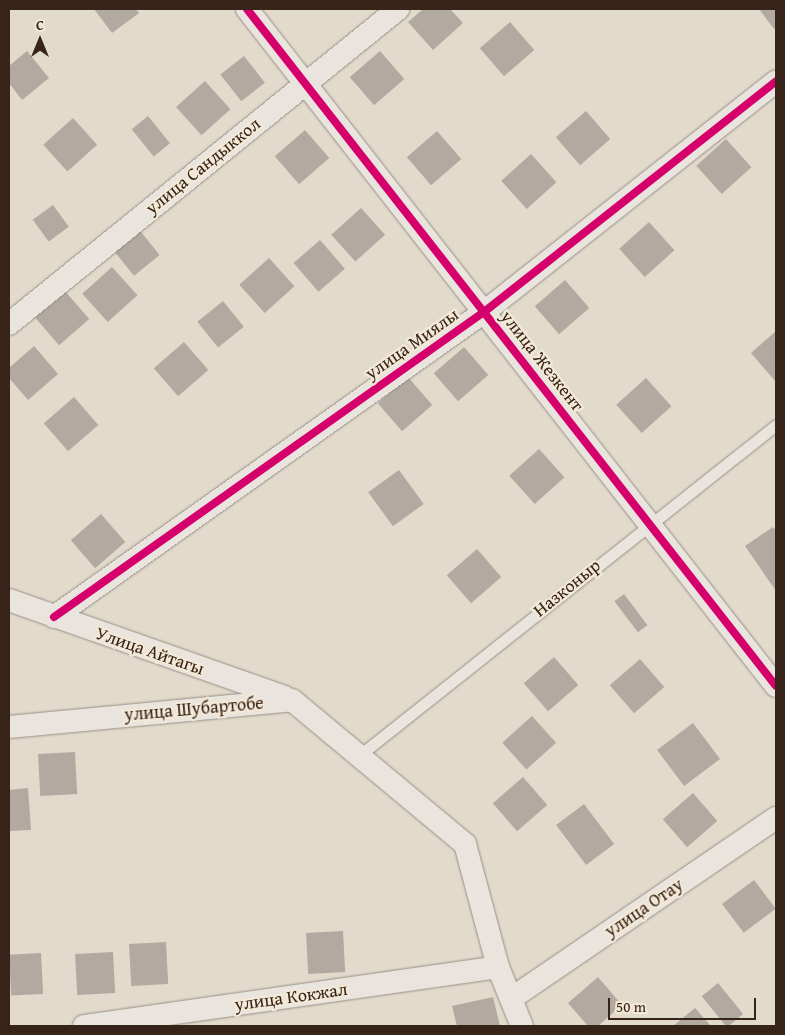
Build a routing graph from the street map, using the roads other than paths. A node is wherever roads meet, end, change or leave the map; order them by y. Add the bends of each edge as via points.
1 (247, 9) edge
2 (398, 9) edge
3 (776, 81) edge
4 (305, 82) junction
5 (484, 312) junction
6 (9, 324) edge
7 (776, 425) edge
8 (649, 522) junction
9 (9, 600) edge
10 (54, 617) junction
11 (776, 686) edge
12 (292, 700) junction
13 (9, 727) edge
14 (361, 754) junction
15 (776, 818) edge
16 (498, 967) junction
17 (512, 998) junction
18 (84, 1026) edge
19 (522, 1026) edge

1 - 4 street, улица Жезкент
2 - 4 street, улица Сандыккол
3 - 5 street, улица Миялы
4 - 5 street, улица Жезкент
4 - 6 street, улица Сандыккол
5 - 8 street, улица Жезкент
5 - 10 street, улица Миялы
7 - 8 lane, Назконыр
8 - 11 street, улица Жезкент
8 - 14 lane, Назконыр
9 - 10 street, Улица Айтагы
10 - 12 street, Улица Айтагы
12 - 13 street, улица Шубартобе
12 - 14 street
14 - 16 street via 465,844
15 - 17 street, улица Отау
16 - 17 street
16 - 18 street, улица Кокжал
17 - 19 street

